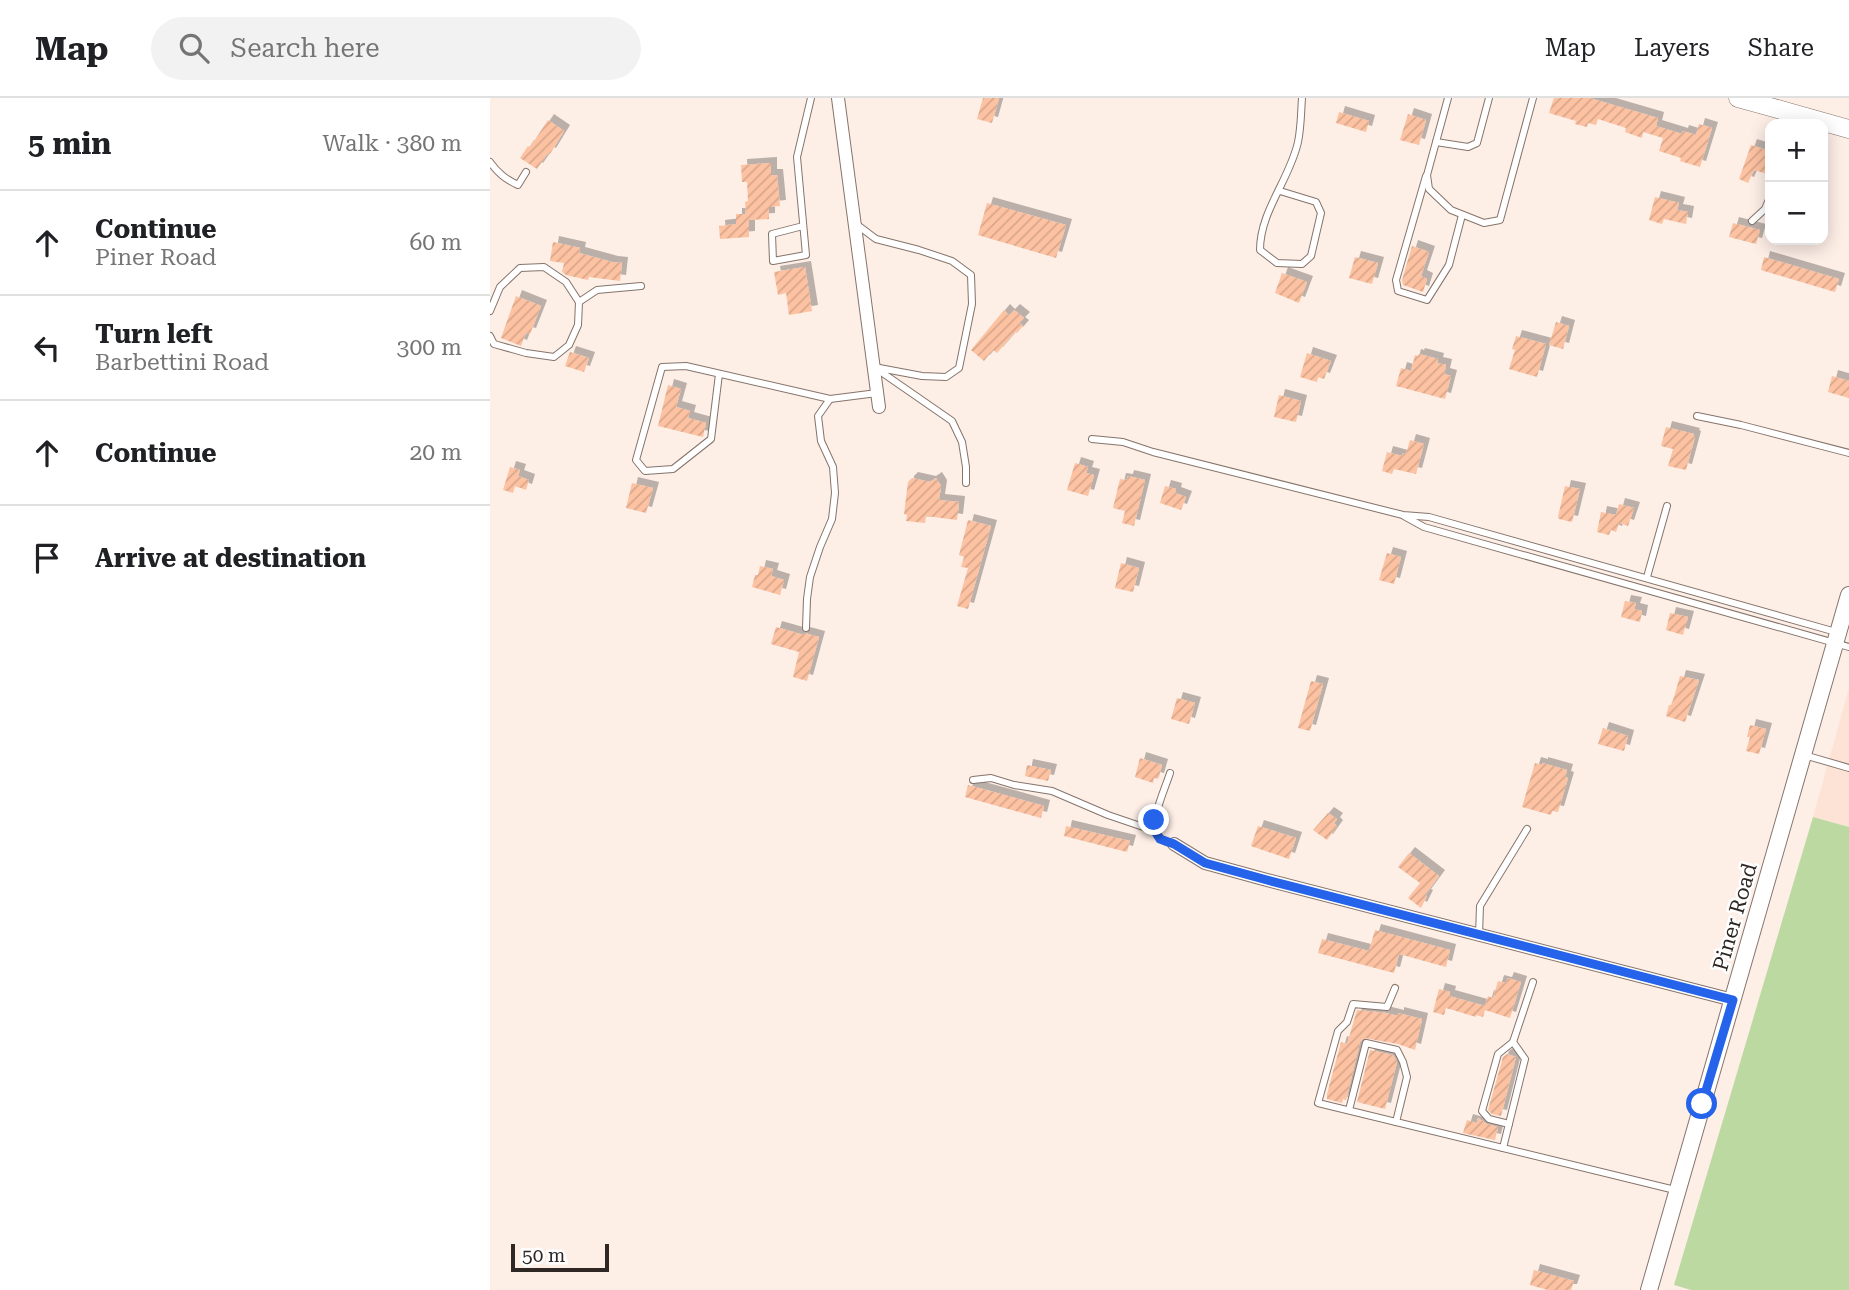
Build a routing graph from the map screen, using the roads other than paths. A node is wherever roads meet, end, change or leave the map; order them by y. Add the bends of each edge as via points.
1 (811, 98) edge
2 (838, 98) edge
3 (1302, 98) edge
4 (1448, 98) edge
5 (1489, 98) edge
6 (1533, 98) edge
7 (1738, 98) edge
8 (1787, 111) edge
9 (1849, 129) edge
10 (1436, 142) junction
11 (490, 162) edge
12 (526, 172) dead end
13 (1427, 175) junction
14 (1280, 191) junction
15 (1765, 209) edge
16 (1462, 215) junction
17 (1752, 221) dead end
18 (855, 223) junction
19 (803, 226) junction
20 (641, 286) dead end
21 (579, 302) junction
22 (490, 311) edge
23 (490, 336) edge
24 (874, 367) junction
25 (719, 374) junction
26 (877, 393) junction
27 (830, 399) junction
28 (879, 407) dead end
29 (1697, 416) dead end
30 (1092, 439) dead end
31 (1849, 453) edge
32 (966, 483) dead end
33 (1667, 506) dead end
34 (1403, 515) junction
35 (1647, 578) junction
36 (1849, 595) edge
37 (806, 628) dead end
38 (1841, 641) edge
39 (1803, 755) junction
40 (1849, 768) edge
41 (1170, 773) dead end
42 (973, 780) dead end
43 (1527, 829) dead end
44 (1155, 831) junction
45 (1174, 844) joint
46 (1479, 935) junction
47 (1533, 982) dead end
48 (1395, 988) dead end
49 (1733, 1000) junction
50 (1514, 1042) junction
51 (1349, 1110) junction
52 (1396, 1122) junction
53 (1509, 1124) junction
54 (1503, 1148) junction
55 (1677, 1191) junction
56 (1649, 1290) edge

1 - 19 lane via 797,157
2 - 18 street
3 - 14 lane via 1298,143
4 - 10 lane
5 - 10 lane via 1477,143 1468,147
6 - 16 lane via 1500,220 1484,223
7 - 8 main road
8 - 9 main road
10 - 13 lane
11 - 12 lane via 518,185
13 - 16 lane via 1429,189
13 - 16 lane via 1396,280 1398,291 1427,300 1450,265
14 - 14 lane via 1265,221 1260,250 1277,263 1302,264 1311,256 1321,213 1316,202
15 - 17 lane
18 - 24 street
18 - 24 lane via 876,239 952,261 971,275 972,304 959,368 946,377
19 - 19 lane via 806,256 774,261 772,234
20 - 21 lane via 597,290
21 - 22 lane via 566,282 544,267 520,268 500,287
21 - 23 lane via 578,324 569,345 554,357 494,344
24 - 26 street
24 - 32 lane via 952,421 962,442
25 - 25 lane via 686,366 662,367 636,460 645,471 673,469 711,439
25 - 27 lane
26 - 27 lane
26 - 28 street
27 - 37 lane via 818,416 821,441 833,467 835,493 832,519 810,577
29 - 31 lane
30 - 34 lane via 1123,442
33 - 35 lane
34 - 35 lane via 1429,517
34 - 38 lane via 1424,527
35 - 38 lane
36 - 38 street, Piner Road
38 - 39 street, Piner Road
39 - 40 lane
39 - 49 street, Piner Road
41 - 44 lane via 1154,820
42 - 44 lane via 991,778 1052,791
43 - 46 lane via 1480,906
44 - 45 lane via 1160,839
45 - 46 street via 1205,863
46 - 49 street
47 - 50 lane
48 - 51 lane via 1387,1007 1353,1004 1338,1031 1318,1102
49 - 55 street, Piner Road
50 - 53 lane via 1525,1059
50 - 53 lane via 1498,1054 1482,1111 1489,1119
51 - 52 lane
51 - 52 lane via 1366,1043 1397,1050 1407,1077
52 - 54 lane
53 - 54 lane
54 - 55 lane
55 - 56 street, Piner Road

